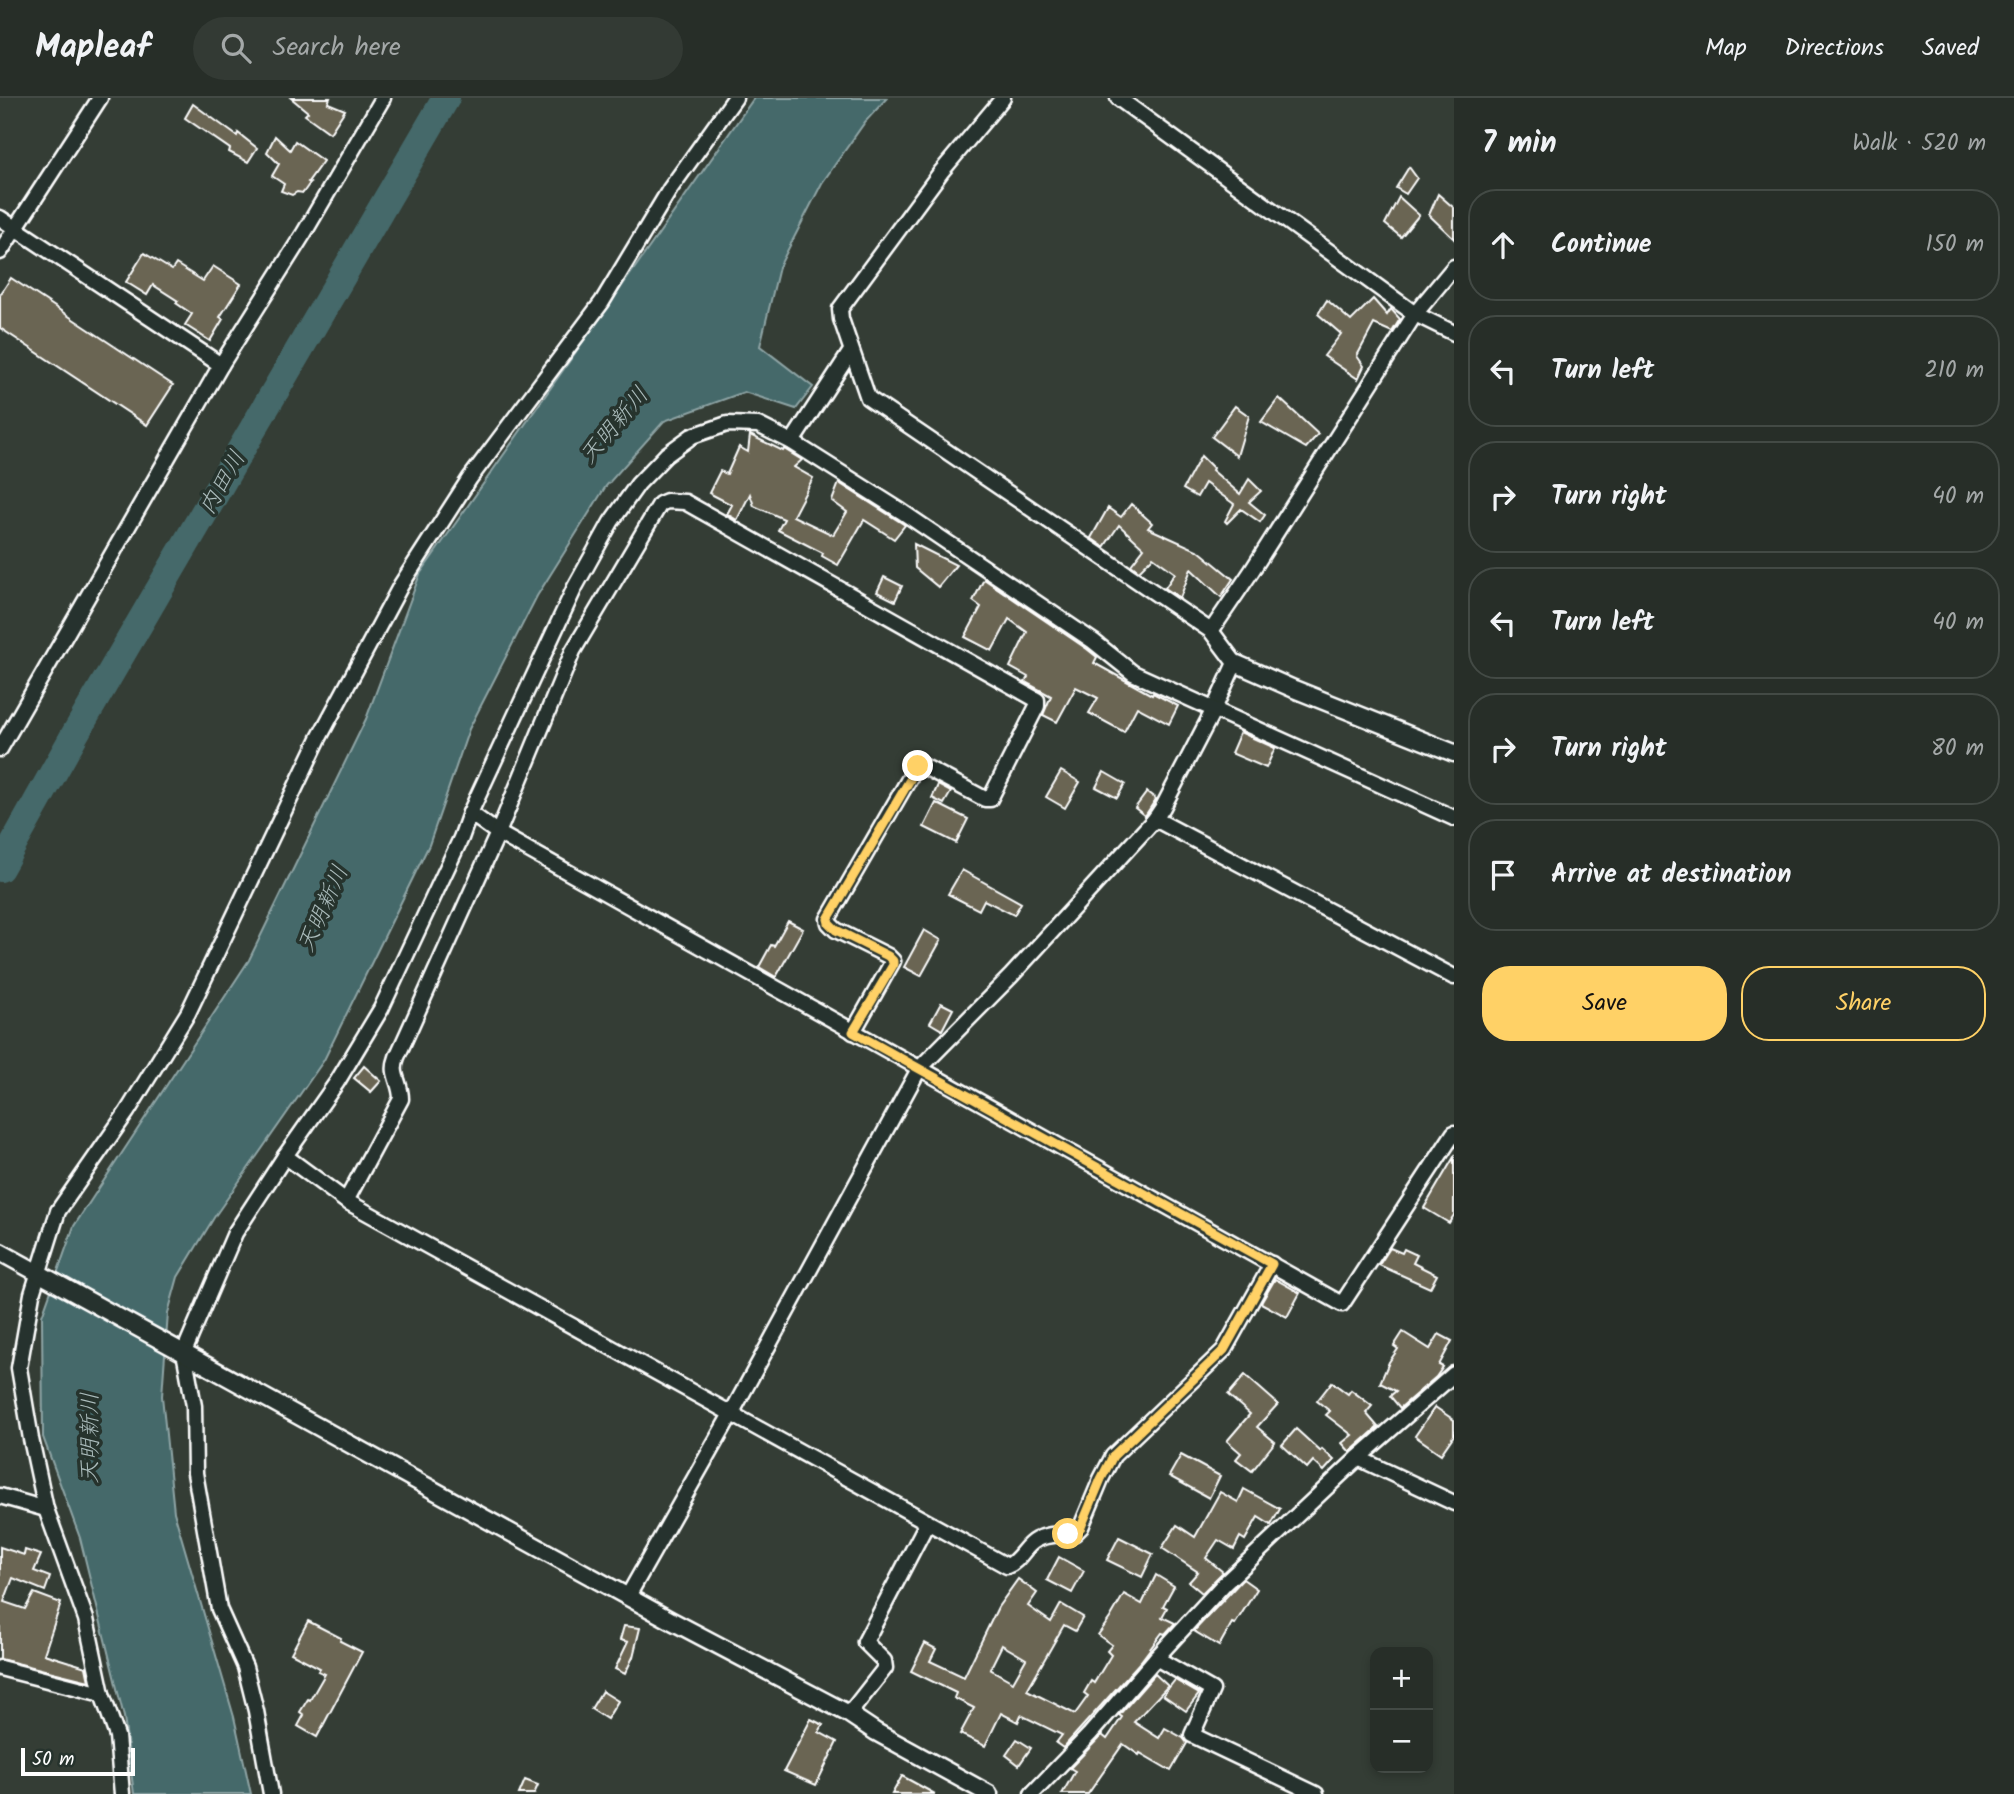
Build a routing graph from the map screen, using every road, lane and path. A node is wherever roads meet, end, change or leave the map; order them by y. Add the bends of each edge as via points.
1 (100, 98) edge
2 (383, 98) edge
3 (735, 98) edge
4 (1003, 98) edge
5 (1118, 98) edge
6 (0, 218) edge
7 (15, 229) junction
8 (0, 252) edge
9 (1454, 267) edge
10 (1415, 314) junction
11 (1454, 333) edge
12 (851, 351) junction
13 (221, 365) junction
14 (792, 442) junction
15 (1211, 631) junction
16 (1235, 663) junction
17 (1214, 709) junction
18 (0, 749) edge
19 (1454, 753) edge
20 (470, 813) junction
21 (1454, 818) edge
22 (1155, 819) junction
23 (498, 833) junction
24 (1454, 977) edge
25 (853, 1032) junction
26 (919, 1069) junction
27 (1454, 1133) edge
28 (285, 1156) junction
29 (346, 1201) junction
30 (0, 1251) edge
31 (1272, 1264) junction
32 (38, 1272) junction
33 (184, 1352) junction
34 (1454, 1374) edge
35 (731, 1414) junction
36 (1358, 1458) junction
37 (0, 1496) edge
38 (1454, 1503) edge
39 (46, 1509) junction
40 (927, 1523) junction
41 (628, 1596) junction
42 (1156, 1658) junction
43 (0, 1668) edge
44 (103, 1694) junction
45 (849, 1714) junction
46 (122, 1794) edge
47 (271, 1794) edge
48 (989, 1794) edge
49 (1032, 1794) edge
50 (1316, 1794) edge

1 - 7 street
2 - 13 street
3 - 32 street via 670,189 602,302 470,478 401,585 318,738 188,1013 58,1211
4 - 12 street via 941,172 844,303 841,319
5 - 10 street
6 - 7 street
7 - 8 street
7 - 13 street
9 - 10 street
10 - 11 street
10 - 15 street
12 - 14 street
12 - 15 street via 868,398
13 - 18 street
14 - 17 street via 1093,641 1133,673
14 - 20 street via 758,425 727,424 692,436 638,484 575,587
15 - 16 street
16 - 17 street
16 - 19 street
17 - 21 street
17 - 22 street
20 - 23 street
20 - 28 street via 381,1009
22 - 24 street
22 - 26 street
23 - 25 street
23 - 25 street via 573,651 660,504 667,500 685,502 1032,696 1037,706 990,799 923,766 916,767 828,919 836,930 893,961
23 - 29 street via 394,1065 401,1098
25 - 26 street
26 - 31 street
26 - 35 street
27 - 31 street via 1342,1304
28 - 29 street
28 - 33 street via 235,1233
29 - 35 street
30 - 32 street
31 - 40 street via 1224,1350 1113,1456 1075,1533 1033,1541 1007,1566
32 - 33 street
32 - 39 street via 19,1368
33 - 41 street
33 - 47 street via 194,1406 195,1473 219,1609 244,1667
34 - 36 street
35 - 40 street
35 - 41 street
36 - 38 street
36 - 42 street via 1224,1584
37 - 39 street
39 - 44 street via 86,1619
40 - 45 street via 865,1642 885,1668
41 - 45 street
42 - 49 street
42 - 50 street via 1212,1690 1192,1735
43 - 44 street
44 - 46 street via 117,1736
45 - 48 street

